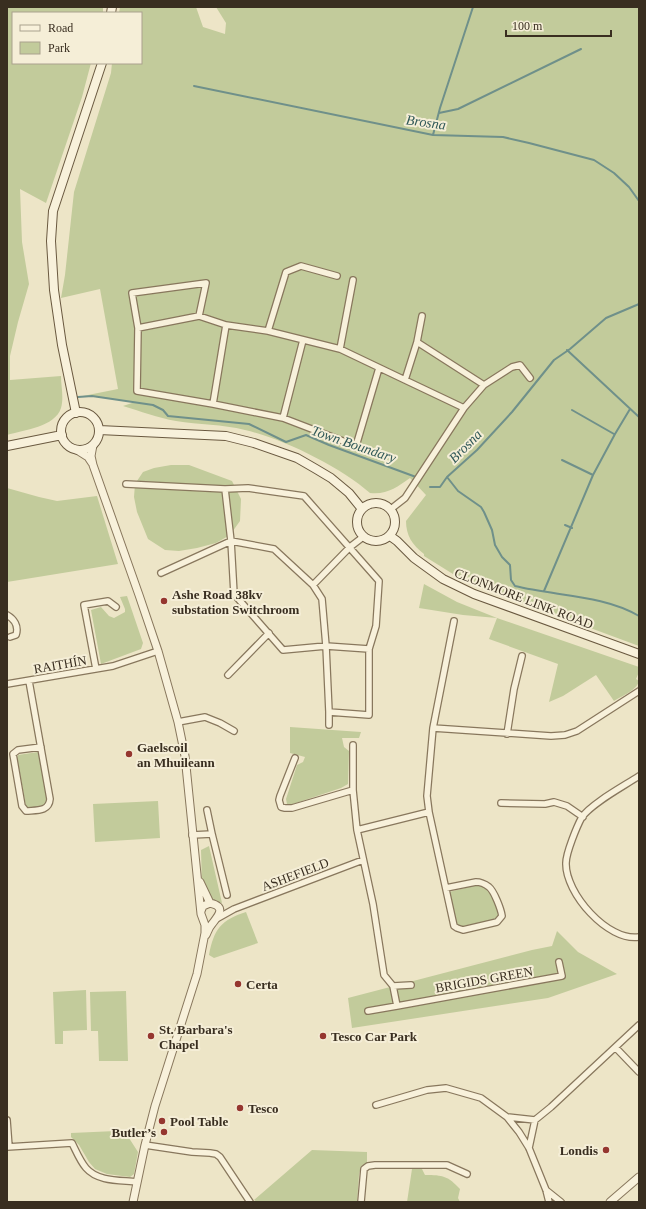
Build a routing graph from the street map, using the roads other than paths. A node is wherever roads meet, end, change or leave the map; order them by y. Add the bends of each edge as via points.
1 (102, 64) edge
2 (337, 276) dead end
3 (353, 280) dead end
4 (199, 316) junction
5 (422, 316) dead end
6 (226, 325) junction
7 (138, 328) junction
8 (268, 331) junction
9 (303, 340) junction
10 (417, 342) junction
11 (340, 349) junction
12 (379, 368) junction
13 (530, 378) dead end
14 (405, 380) junction
15 (484, 385) junction
16 (213, 404) junction
17 (464, 408) junction
18 (76, 413) junction
19 (283, 418) junction
20 (99, 430) junction
21 (62, 436) junction
22 (93, 445) junction
23 (7, 446) edge
24 (77, 450) junction
25 (93, 465) junction
26 (126, 484) dead end
27 (225, 489) junction
28 (362, 509) junction
29 (390, 510) junction
30 (390, 536) junction
31 (360, 539) junction
32 (231, 541) junction
33 (350, 547) junction
34 (161, 573) dead end
35 (312, 585) junction
36 (116, 607) dead end
37 (7, 614) edge
38 (454, 621) dead end
39 (269, 633) junction
40 (10, 636) dead end
41 (326, 646) junction
42 (369, 649) junction
43 (158, 651) junction
44 (639, 654) edge
45 (522, 656) dead end
46 (96, 669) junction
47 (228, 675) dead end
48 (29, 680) junction
49 (7, 684) edge
50 (639, 691) edge
51 (329, 712) junction
52 (178, 722) junction
53 (329, 725) dead end
54 (433, 728) junction
55 (234, 731) dead end
56 (508, 734) junction
57 (353, 745) dead end
58 (41, 747) junction
59 (295, 758) dead end
60 (639, 776) edge
61 (353, 790) junction
62 (501, 803) dead end
63 (207, 810) dead end
64 (429, 812) junction
65 (583, 817) junction
66 (357, 830) junction
67 (212, 834) junction
68 (192, 835) junction
69 (363, 860) junction
70 (198, 876) junction
71 (446, 888) junction
72 (227, 895) dead end
73 (214, 904) junction
74 (234, 909) junction
75 (201, 914) junction
76 (216, 920) junction
77 (639, 937) edge
78 (204, 941) junction
79 (559, 962) dead end
80 (411, 985) dead end
81 (393, 986) junction
82 (397, 1006) junction
83 (368, 1011) dead end
84 (639, 1025) edge
85 (616, 1048) junction
86 (639, 1072) edge
87 (376, 1105) dead end
88 (507, 1117) junction
89 (7, 1120) edge
90 (535, 1120) junction
91 (144, 1145) junction
92 (8, 1147) edge
93 (529, 1148) junction
94 (467, 1174) dead end
95 (639, 1177) edge
96 (137, 1182) junction
97 (546, 1190) junction
98 (133, 1202) edge
99 (250, 1202) edge
100 (361, 1202) edge
101 (549, 1202) edge
102 (561, 1202) edge
103 (610, 1202) edge

1 - 18 main road via 53,211 50,241 53,285 62,345
2 - 8 street via 301,266 286,272
3 - 11 street
4 - 6 street
4 - 7 street
4 - 7 street via 206,283 132,292
5 - 10 street
6 - 8 street
6 - 16 street
7 - 16 street via 137,391
8 - 9 street
9 - 11 street
9 - 19 street
10 - 14 street
10 - 15 street
11 - 12 street
12 - 14 street
12 - 19 street via 356,446
13 - 15 street via 520,365 512,367
14 - 17 street
15 - 17 street
16 - 19 street
17 - 29 street via 405,498
18 - 20 main road via 87,413 98,424
18 - 21 main road via 66,419 61,430
20 - 22 main road
20 - 28 main road via 226,436 254,443 296,458 331,478 350,493
21 - 23 main road
21 - 24 main road via 67,445
22 - 24 main road
22 - 25 street
24 - 25 street via 88,457
25 - 43 street
26 - 27 street
27 - 32 street
27 - 33 street via 248,488 304,496
28 - 29 main road via 367,505 380,503
28 - 31 main road via 357,520
29 - 30 main road via 395,520
30 - 31 main road via 379,541
30 - 44 main road, CLONMORE LINK ROAD via 443,579 474,594
31 - 33 street
32 - 34 street
32 - 35 street via 274,549
32 - 39 street via 234,594
33 - 35 street
33 - 42 street via 379,581 376,626
35 - 41 street via 322,599
36 - 46 street, RAITHÍN via 108,601 84,605
37 - 40 street via 15,622 18,630 16,635
38 - 54 street
39 - 41 street via 283,650
39 - 47 street
41 - 42 street
41 - 51 street
42 - 51 street via 369,715
43 - 46 street, RAITHÍN
43 - 52 street
45 - 56 street
46 - 48 street, RAITHÍN
48 - 49 street, RAITHÍN
48 - 58 street, RAITHÍN
50 - 56 street via 577,731 565,735
51 - 53 street
52 - 55 street via 205,717 220,722
52 - 68 street
54 - 56 street
54 - 64 street via 427,796
57 - 61 street
58 - 58 street, RAITHÍN via 50,805 47,808 26,811 22,806 13,754 18,750
59 - 61 street via 280,796 281,807 292,808
60 - 65 street via 600,802
61 - 66 street
62 - 65 street via 554,802 567,806
63 - 67 street
64 - 66 street
64 - 71 street
65 - 77 street via 567,855 568,878 585,907 603,925 625,936
66 - 69 street
67 - 68 street
67 - 72 street
68 - 70 street
69 - 74 street, ASHEFIELD
69 - 81 street via 384,975
70 - 73 street
70 - 75 street
71 - 71 street via 482,883 492,890 502,916 497,922 463,930 457,928 453,923
73 - 74 street
73 - 75 street via 203,906
73 - 76 street via 220,913
74 - 76 street, ASHEFIELD
75 - 76 street via 207,922
75 - 78 street via 205,929
76 - 78 street
78 - 91 street via 197,974
79 - 82 street, BRIGIDS GREEN via 562,976
80 - 81 street
81 - 82 street
82 - 83 street
84 - 85 street
85 - 86 street
85 - 90 street
87 - 88 street via 427,1090 446,1088 480,1098
88 - 90 street
88 - 93 street
89 - 92 street
90 - 93 street
91 - 96 street
91 - 99 street via 216,1154
92 - 96 street via 72,1143 85,1167 92,1174
93 - 97 street
94 - 100 street via 447,1165 368,1166 364,1169
95 - 103 street
96 - 98 street
97 - 101 street
97 - 102 street

